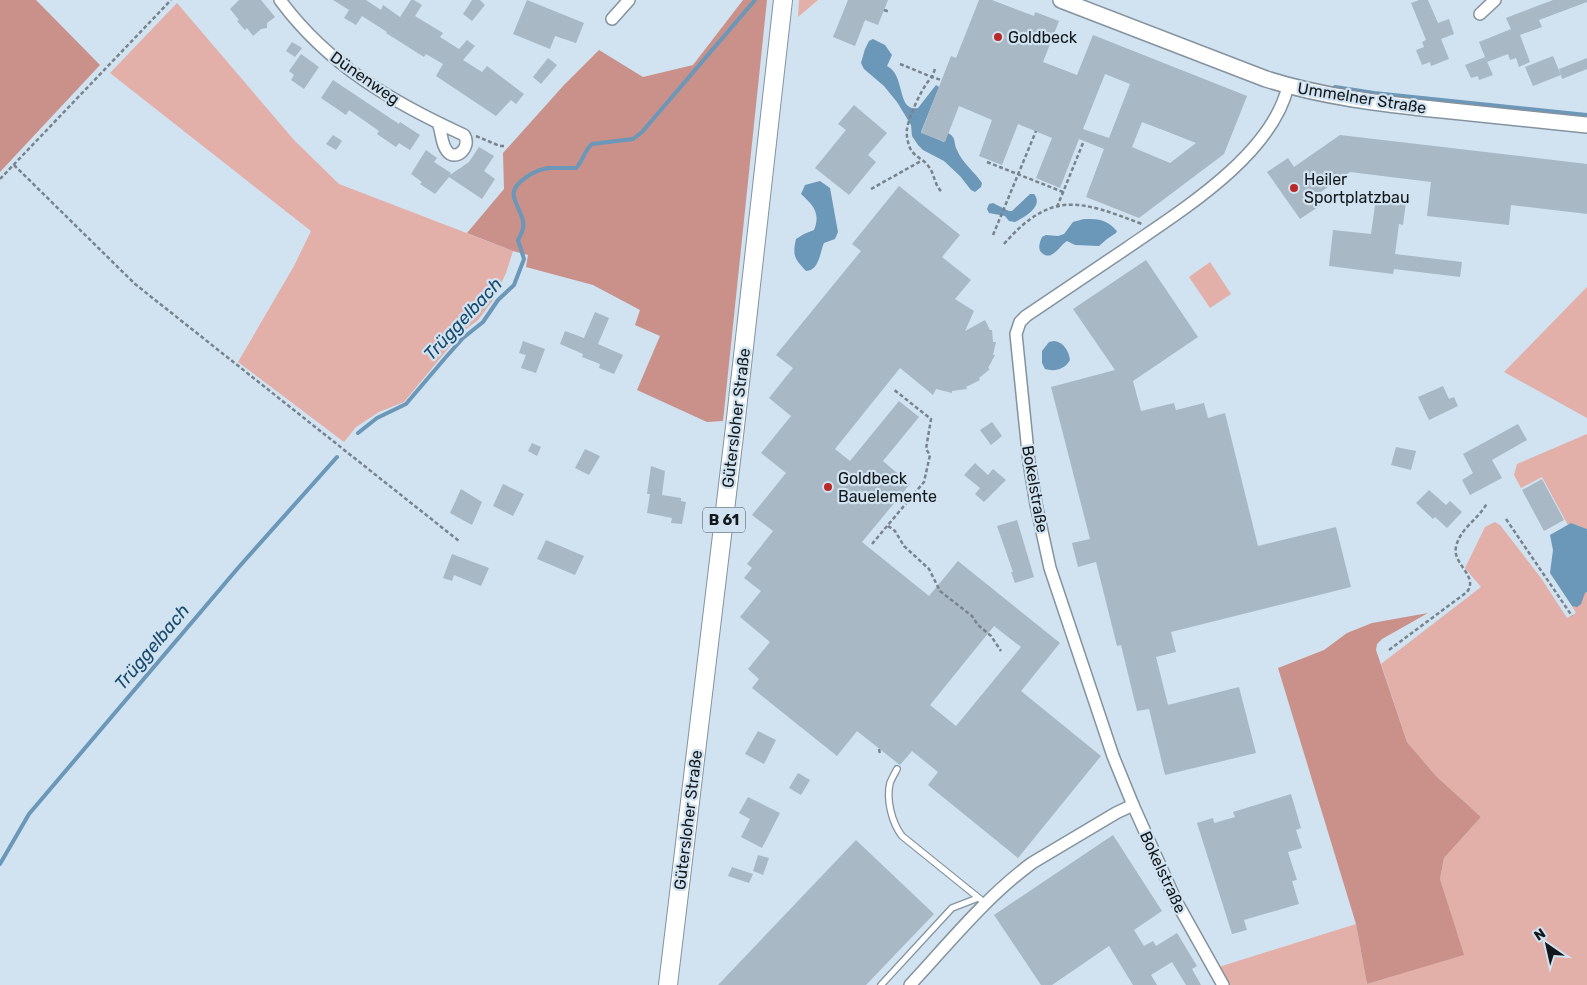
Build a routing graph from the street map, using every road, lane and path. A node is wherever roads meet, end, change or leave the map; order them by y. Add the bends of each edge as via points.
1 (171, 0) edge
2 (280, 0) edge
3 (629, 0) edge
4 (783, 0) edge
5 (1062, 0) edge
6 (1495, 0) edge
7 (884, 10) dead end
8 (890, 12) dead end
9 (1480, 14) dead end
10 (612, 19) dead end
11 (900, 64) dead end
12 (935, 69) dead end
13 (932, 77) junction
14 (942, 80) dead end
15 (1288, 86) junction
16 (438, 123) junction
17 (1587, 125) edge
18 (1036, 131) dead end
19 (464, 135) junction
20 (1083, 143) dead end
21 (505, 146) dead end
22 (922, 160) junction
23 (987, 162) dead end
24 (14, 165) junction
25 (1019, 174) junction
26 (0, 179) edge
27 (870, 189) dead end
28 (941, 191) dead end
29 (1063, 192) junction
30 (1057, 207) junction
31 (1150, 232) junction
32 (993, 235) dead end
33 (1004, 244) dead end
34 (893, 389) dead end
35 (1487, 503) dead end
36 (1506, 519) dead end
37 (888, 526) junction
38 (459, 541) dead end
39 (872, 544) dead end
40 (1572, 616) dead end
41 (1389, 650) dead end
42 (1001, 651) dead end
43 (879, 748) dead end
44 (880, 754) dead end
45 (897, 769) dead end
46 (1133, 805) junction
47 (982, 901) junction
48 (668, 985) edge
49 (881, 985) edge
50 (910, 985) edge
51 (1223, 985) edge

1 - 24 path
2 - 16 street, Dünenweg via 316,42 348,70
3 - 10 street
4 - 48 main road, Gütersloher Straße / B 61
5 - 15 main road, Ummelner Straße
6 - 9 street
7 - 8 path
11 - 13 path
12 - 13 path
13 - 14 path
13 - 22 path via 925,83 907,128 909,146 913,154
15 - 17 main road, Ummelner Straße via 1375,103
15 - 31 street, Bokelstraße via 1279,110 1242,160 1212,188
16 - 19 street, Dünenweg
16 - 19 street via 448,153 459,155 464,150 467,140
18 - 25 path
19 - 21 path
20 - 29 path
22 - 27 path
22 - 28 path via 928,165
23 - 25 path
24 - 26 path
24 - 38 path via 135,284
25 - 29 path
25 - 32 path
29 - 30 path
30 - 31 path via 1082,204 1098,208 1144,225
30 - 33 path via 1026,221
31 - 46 street, Bokelstraße via 1026,316 1016,334 1029,462 1050,568
34 - 37 path via 931,419 926,449 930,455 924,482
35 - 41 path via 1464,529 1456,546 1455,556 1471,582 1467,592
36 - 40 path
37 - 39 path
37 - 42 path via 929,569 940,591 972,616
43 - 44 path
45 - 47 lane via 890,784 894,825 902,836
46 - 47 street via 1032,863
46 - 51 street, Bokelstraße via 1176,901
47 - 49 lane via 952,908
47 - 50 street

